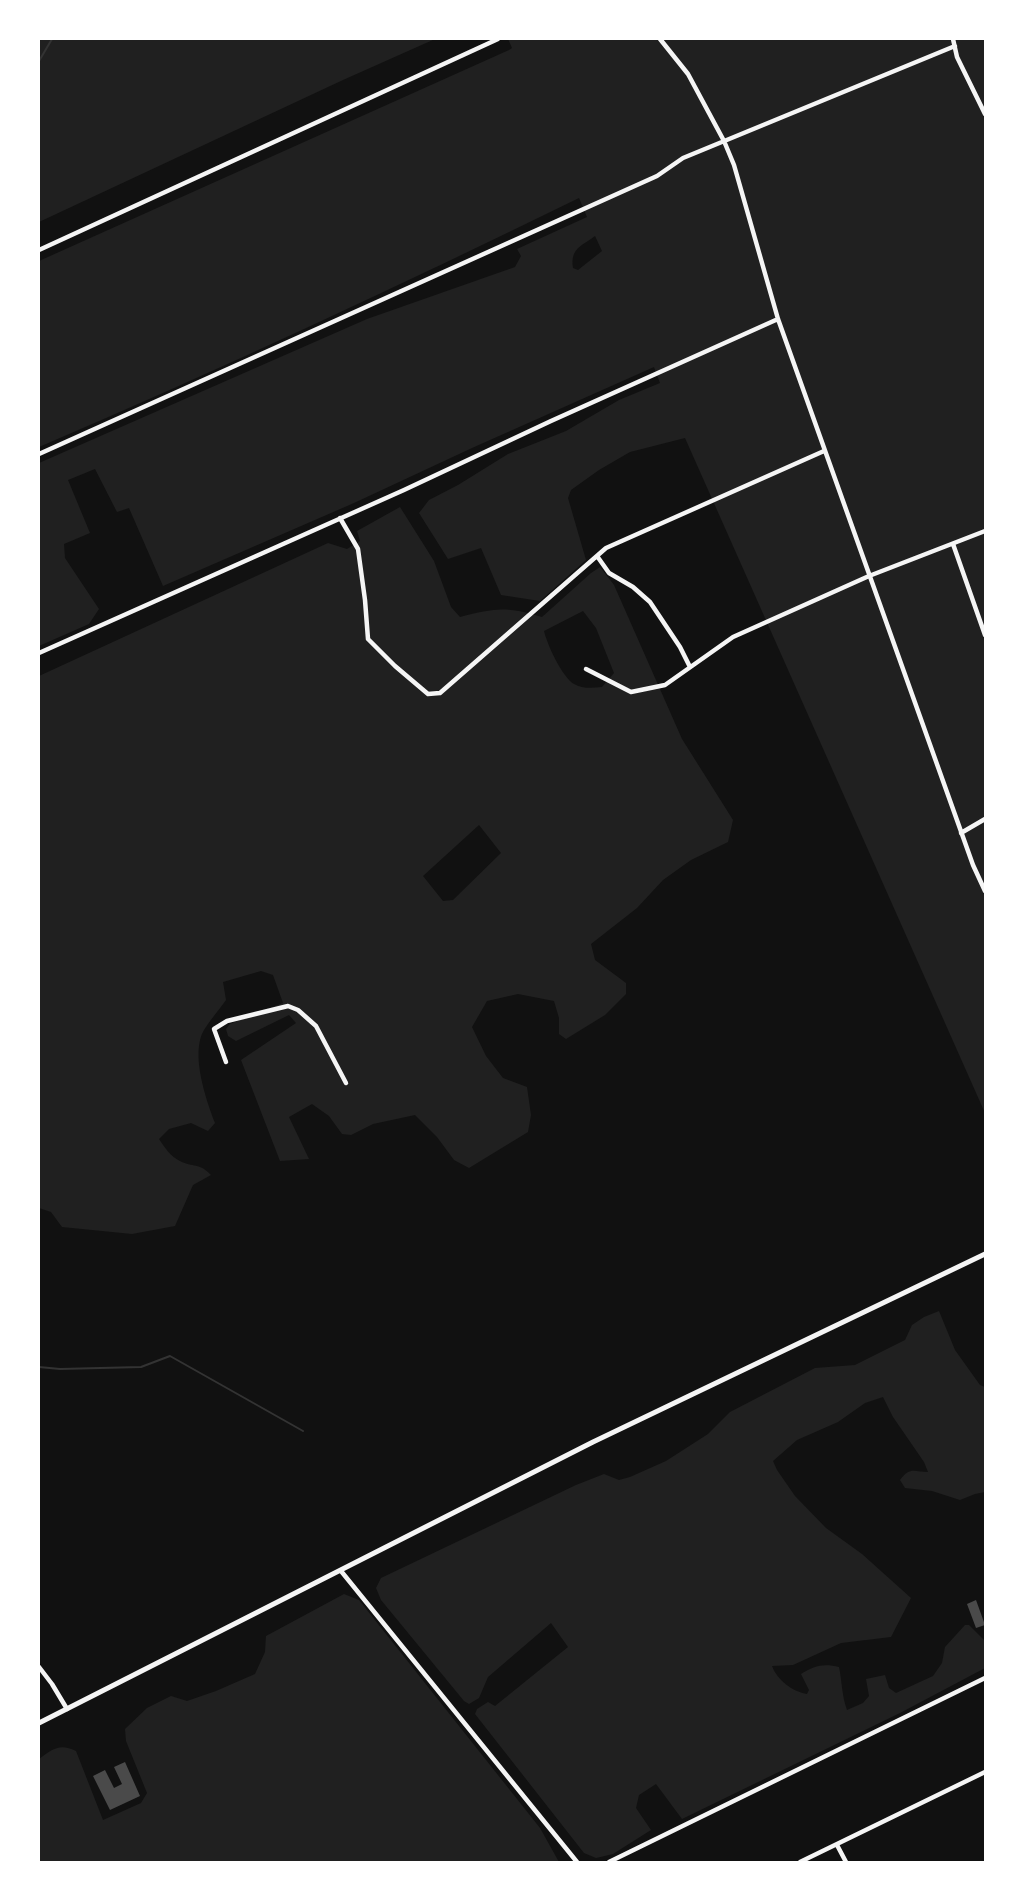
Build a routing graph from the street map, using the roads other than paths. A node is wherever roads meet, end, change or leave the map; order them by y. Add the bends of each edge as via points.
1 (498, 39) edge
2 (953, 39) edge
3 (660, 40) edge
4 (955, 46) junction
5 (985, 114) edge
6 (724, 141) junction
7 (39, 250) edge
8 (778, 319) junction
9 (824, 451) junction
10 (39, 454) edge
11 (340, 518) junction
12 (985, 531) edge
13 (953, 544) junction
14 (597, 556) junction
15 (869, 576) junction
16 (985, 635) edge
17 (39, 653) edge
18 (690, 667) junction
19 (586, 669) dead end
20 (985, 819) edge
21 (962, 833) junction
22 (985, 891) edge
23 (226, 1062) dead end
24 (346, 1083) dead end
25 (985, 1254) edge
26 (341, 1571) junction
27 (39, 1667) edge
28 (985, 1678) edge
29 (67, 1709) junction
30 (39, 1723) edge
31 (985, 1772) edge
32 (837, 1845) junction
33 (578, 1862) edge
34 (609, 1862) edge
35 (800, 1862) edge
36 (846, 1862) edge

1 - 7 street
2 - 4 street
3 - 6 street via 688,74
4 - 5 street
4 - 6 street
6 - 8 street
6 - 10 street via 594,205
8 - 9 street
8 - 11 street
9 - 14 street via 606,548
9 - 15 street
11 - 14 street via 358,549 368,639 428,694 440,693
11 - 17 street
12 - 13 street
13 - 15 street
13 - 16 street
14 - 18 street via 609,573 650,602
15 - 18 street via 733,636
15 - 21 street
18 - 19 street via 665,685 631,692
20 - 21 street
21 - 22 street
23 - 24 street via 214,1029 227,1021 288,1006 316,1026
25 - 26 street via 593,1442
26 - 29 street
26 - 33 street
27 - 29 street
28 - 34 street
29 - 30 street
31 - 32 street
32 - 35 street
32 - 36 street

